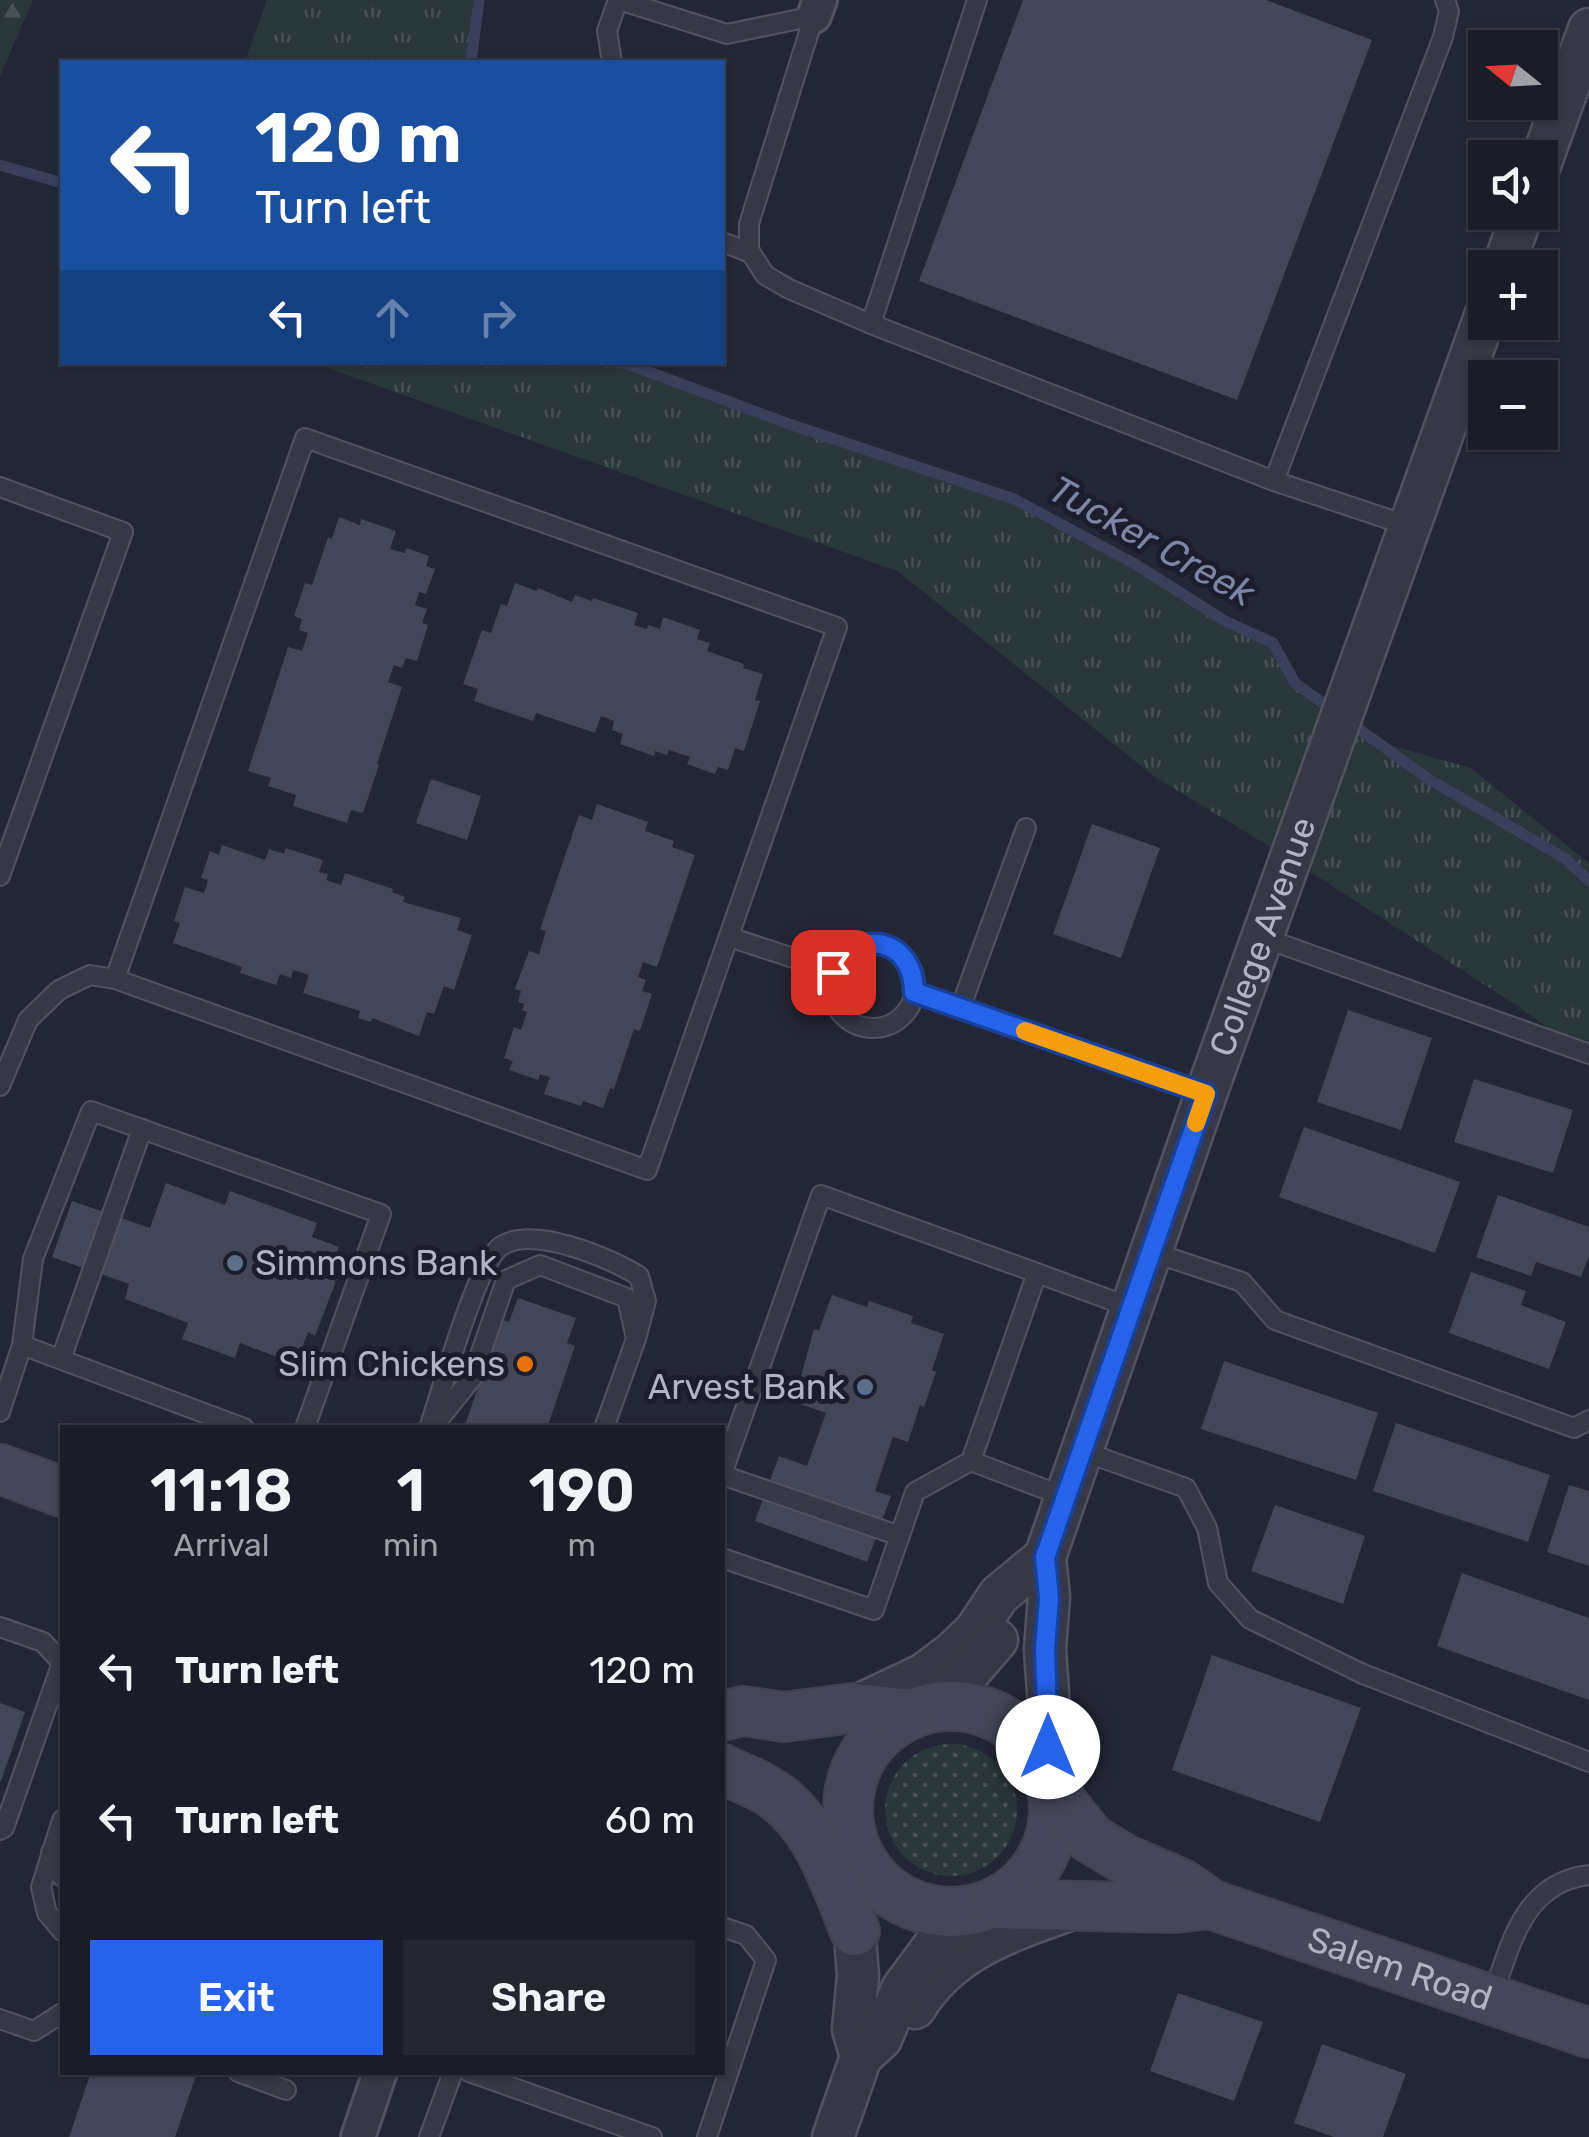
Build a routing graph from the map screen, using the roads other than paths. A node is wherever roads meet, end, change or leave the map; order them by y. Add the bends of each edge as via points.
1 (618, 0) edge
2 (977, 0) edge
3 (1445, 0) edge
4 (817, 8) edge
5 (1587, 44) edge
6 (612, 60) edge
7 (1550, 140) edge
8 (725, 243) edge
9 (751, 253) junction
10 (871, 324) junction
11 (1476, 340) edge
12 (1274, 481) junction
13 (0, 487) edge
14 (1409, 526) junction
15 (1026, 828) dead end
16 (0, 876) edge
17 (728, 937) junction
18 (1264, 938) junction
19 (833, 972) junction
20 (115, 978) junction
21 (914, 992) junction
22 (960, 1008) junction
23 (1589, 1054) edge
24 (2, 1076) edge
25 (1206, 1094) junction
26 (142, 1129) junction
27 (1151, 1252) junction
28 (1037, 1273) junction
29 (1132, 1308) junction
30 (636, 1339) junction
31 (22, 1345) junction
32 (60, 1360) junction
33 (0, 1412) edge
34 (1589, 1420) edge
35 (236, 1425) edge
36 (306, 1425) edge
37 (432, 1425) edge
38 (433, 1425) edge
39 (605, 1425) edge
40 (1081, 1450) junction
41 (971, 1461) junction
42 (725, 1466) edge
43 (0, 1470) edge
44 (725, 1475) edge
45 (60, 1491) edge
46 (1065, 1498) junction
47 (900, 1536) junction
48 (725, 1559) edge
49 (1036, 1565) junction
50 (0, 1626) edge
51 (60, 1662) edge
52 (60, 1670) edge
53 (852, 1708) junction
54 (920, 1711) junction
55 (725, 1715) edge
56 (1050, 1723) junction
57 (725, 1748) edge
58 (1589, 1762) edge
59 (725, 1770) edge
60 (1050, 1781) junction
61 (60, 1826) edge
62 (0, 1830) edge
63 (854, 1843) junction
64 (51, 1852) junction
65 (60, 1872) edge
66 (1589, 1875) edge
67 (1196, 1894) junction
68 (1081, 1905) junction
69 (989, 1906) junction
70 (725, 1928) edge
71 (60, 1929) edge
72 (855, 1931) junction
73 (1492, 1998) junction
74 (60, 2015) edge
75 (0, 2019) edge
76 (1589, 2033) edge
77 (871, 2048) junction
78 (246, 2075) edge
79 (379, 2075) edge
80 (452, 2075) edge
81 (477, 2075) edge
82 (286, 2090) dead end
83 (358, 2137) edge
84 (429, 2137) edge
85 (652, 2137) edge
86 (707, 2137) edge
87 (833, 2137) edge

1 - 4 lane via 727,34
1 - 6 lane via 607,32
2 - 10 lane
3 - 12 lane via 1442,37
4 - 9 lane via 749,224
5 - 7 street
8 - 9 lane
9 - 10 lane via 765,275
10 - 12 lane
11 - 14 street, College Avenue
12 - 14 lane
13 - 16 lane via 123,532
14 - 18 street, College Avenue
15 - 22 lane
17 - 19 lane
17 - 20 lane via 648,1170
17 - 20 lane via 836,627 306,438
18 - 23 lane
18 - 25 street, College Avenue
19 - 21 lane via 850,950 890,947 910,965
19 - 21 lane via 837,1008 868,1028 893,1022
20 - 24 lane via 90,975 59,990 28,1020
21 - 22 lane
22 - 25 lane
25 - 27 street, College Avenue
26 - 31 lane via 92,1111 33,1260
26 - 32 lane
26 - 36 lane via 381,1214
27 - 29 street, College Avenue
27 - 34 lane via 1242,1282 1275,1320 1574,1428
28 - 29 lane
28 - 41 lane
28 - 42 lane via 821,1195
29 - 40 street, College Avenue
30 - 37 lane via 646,1301 639,1276 551,1240 500,1247 483,1270
30 - 38 lane via 627,1298 540,1265 506,1280 472,1378
30 - 39 lane
31 - 32 lane
31 - 33 lane
32 - 35 lane
40 - 46 street, College Avenue
40 - 58 lane via 1186,1488 1206,1528 1218,1584 1250,1619 1363,1674
41 - 46 lane
41 - 47 lane via 915,1492
43 - 45 main road
44 - 47 lane
46 - 49 street, College Avenue
47 - 48 lane via 874,1610
49 - 53 street via 999,1595 952,1653
49 - 54 street, College Avenue via 985,1657
49 - 56 street, College Avenue via 1049,1598
50 - 51 lane via 43,1642
52 - 62 lane
53 - 54 main road
53 - 55 main road via 784,1717
54 - 60 main road via 970,1707 999,1718 1024,1736
54 - 63 main road via 890,1725 860,1761 848,1806
56 - 60 street, College Avenue
56 - 67 main road via 1084,1780 1129,1835 1175,1863
57 - 63 main road via 805,1785
59 - 72 main road via 768,1790 798,1816 817,1842
60 - 67 main road, Salem Road via 1091,1838
60 - 69 main road via 1052,1824 1042,1857 1030,1876
61 - 64 lane
63 - 69 main road via 884,1889 921,1909 962,1913
63 - 72 street
64 - 65 lane
64 - 71 lane via 41,1887 47,1913
66 - 73 lane via 1542,1892 1517,1927
67 - 68 main road, Salem Road via 1174,1908
67 - 73 main road, Salem Road
68 - 69 main road, Salem Road
68 - 77 street via 990,1938 924,1993 901,2031
69 - 77 street via 942,1935 926,1954
70 - 86 lane via 746,1935 766,1960
72 - 77 street via 853,2029
73 - 76 main road, Salem Road
74 - 75 lane via 34,2031
77 - 87 street
78 - 82 lane
79 - 83 street
80 - 84 lane
81 - 85 lane

